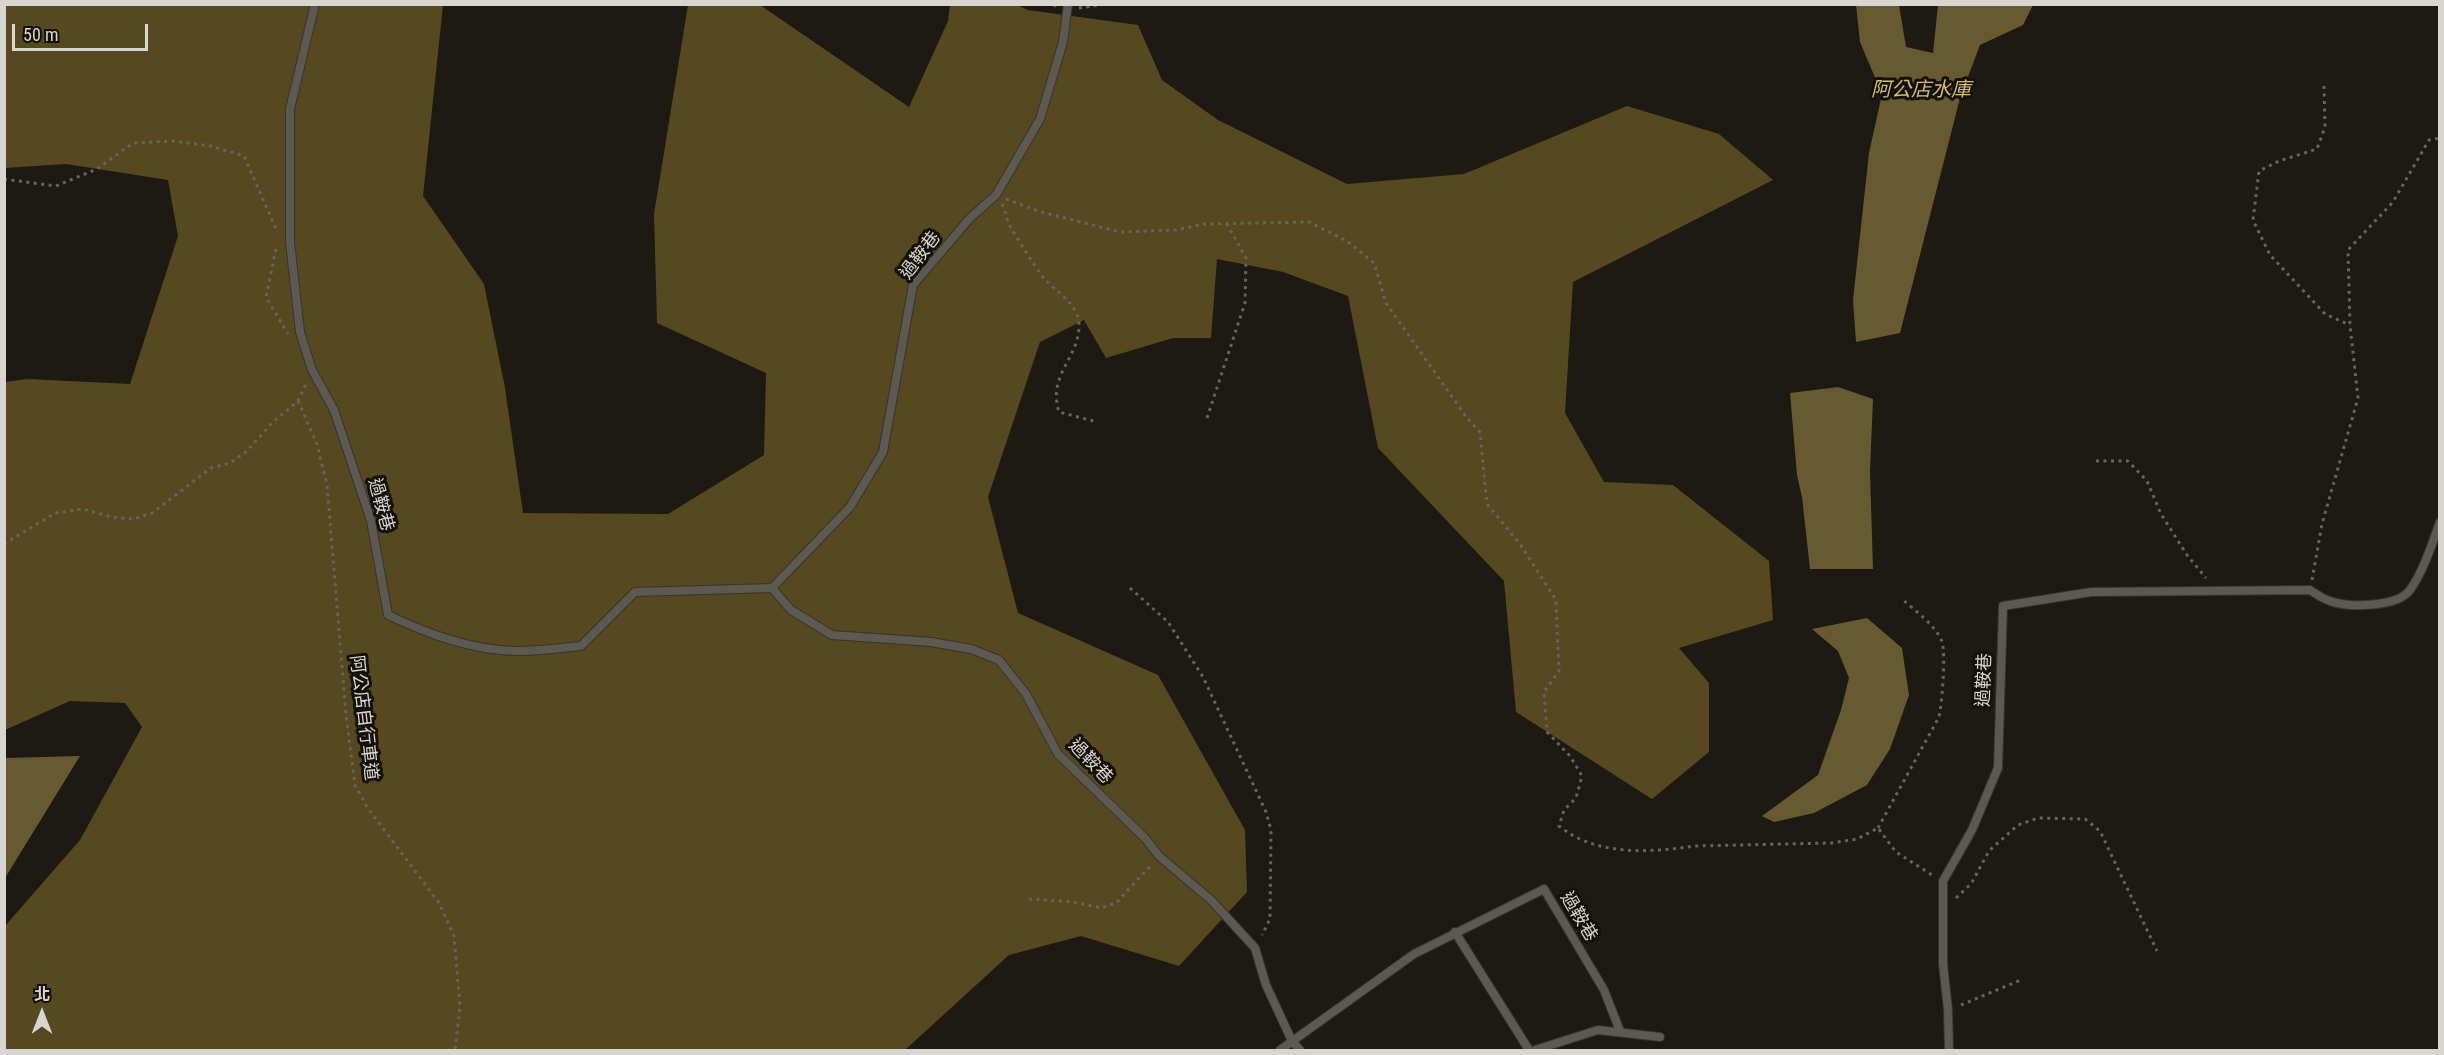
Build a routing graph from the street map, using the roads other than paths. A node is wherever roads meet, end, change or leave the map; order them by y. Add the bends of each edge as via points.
1 (315, 4) edge
2 (1067, 6) edge
3 (2439, 522) edge
4 (772, 588) junction
5 (1455, 932) junction
6 (1620, 1031) junction
7 (1660, 1037) dead end
8 (1292, 1041) junction
9 (1280, 1050) edge
10 (1300, 1050) edge
11 (1529, 1050) edge
12 (1535, 1050) edge
13 (1949, 1050) edge

1 - 4 lane, 過鞍巷 via 290,109 290,242 300,332 312,370 334,410 371,521 388,615 461,644 515,651 581,646 635,592
2 - 4 lane, 過鞍巷 via 1063,42 1040,119 996,195 970,218 913,285 883,452 850,507
3 - 13 lane, 過鞍巷 via 2409,592 2394,601 2366,605 2331,602 2310,591 2091,592 2002,606 1998,768 1972,830 1943,881
4 - 8 lane, 過鞍巷 via 792,610 832,635 931,642 999,660 1026,694 1058,754 1256,948 1266,985
5 - 6 lane, 過鞍巷 via 1544,889 1604,990
5 - 8 lane, 過鞍巷 via 1414,954
5 - 11 lane
6 - 7 lane
6 - 12 lane via 1598,1030
8 - 9 lane, 過鞍巷
8 - 10 lane, 過鞍巷

